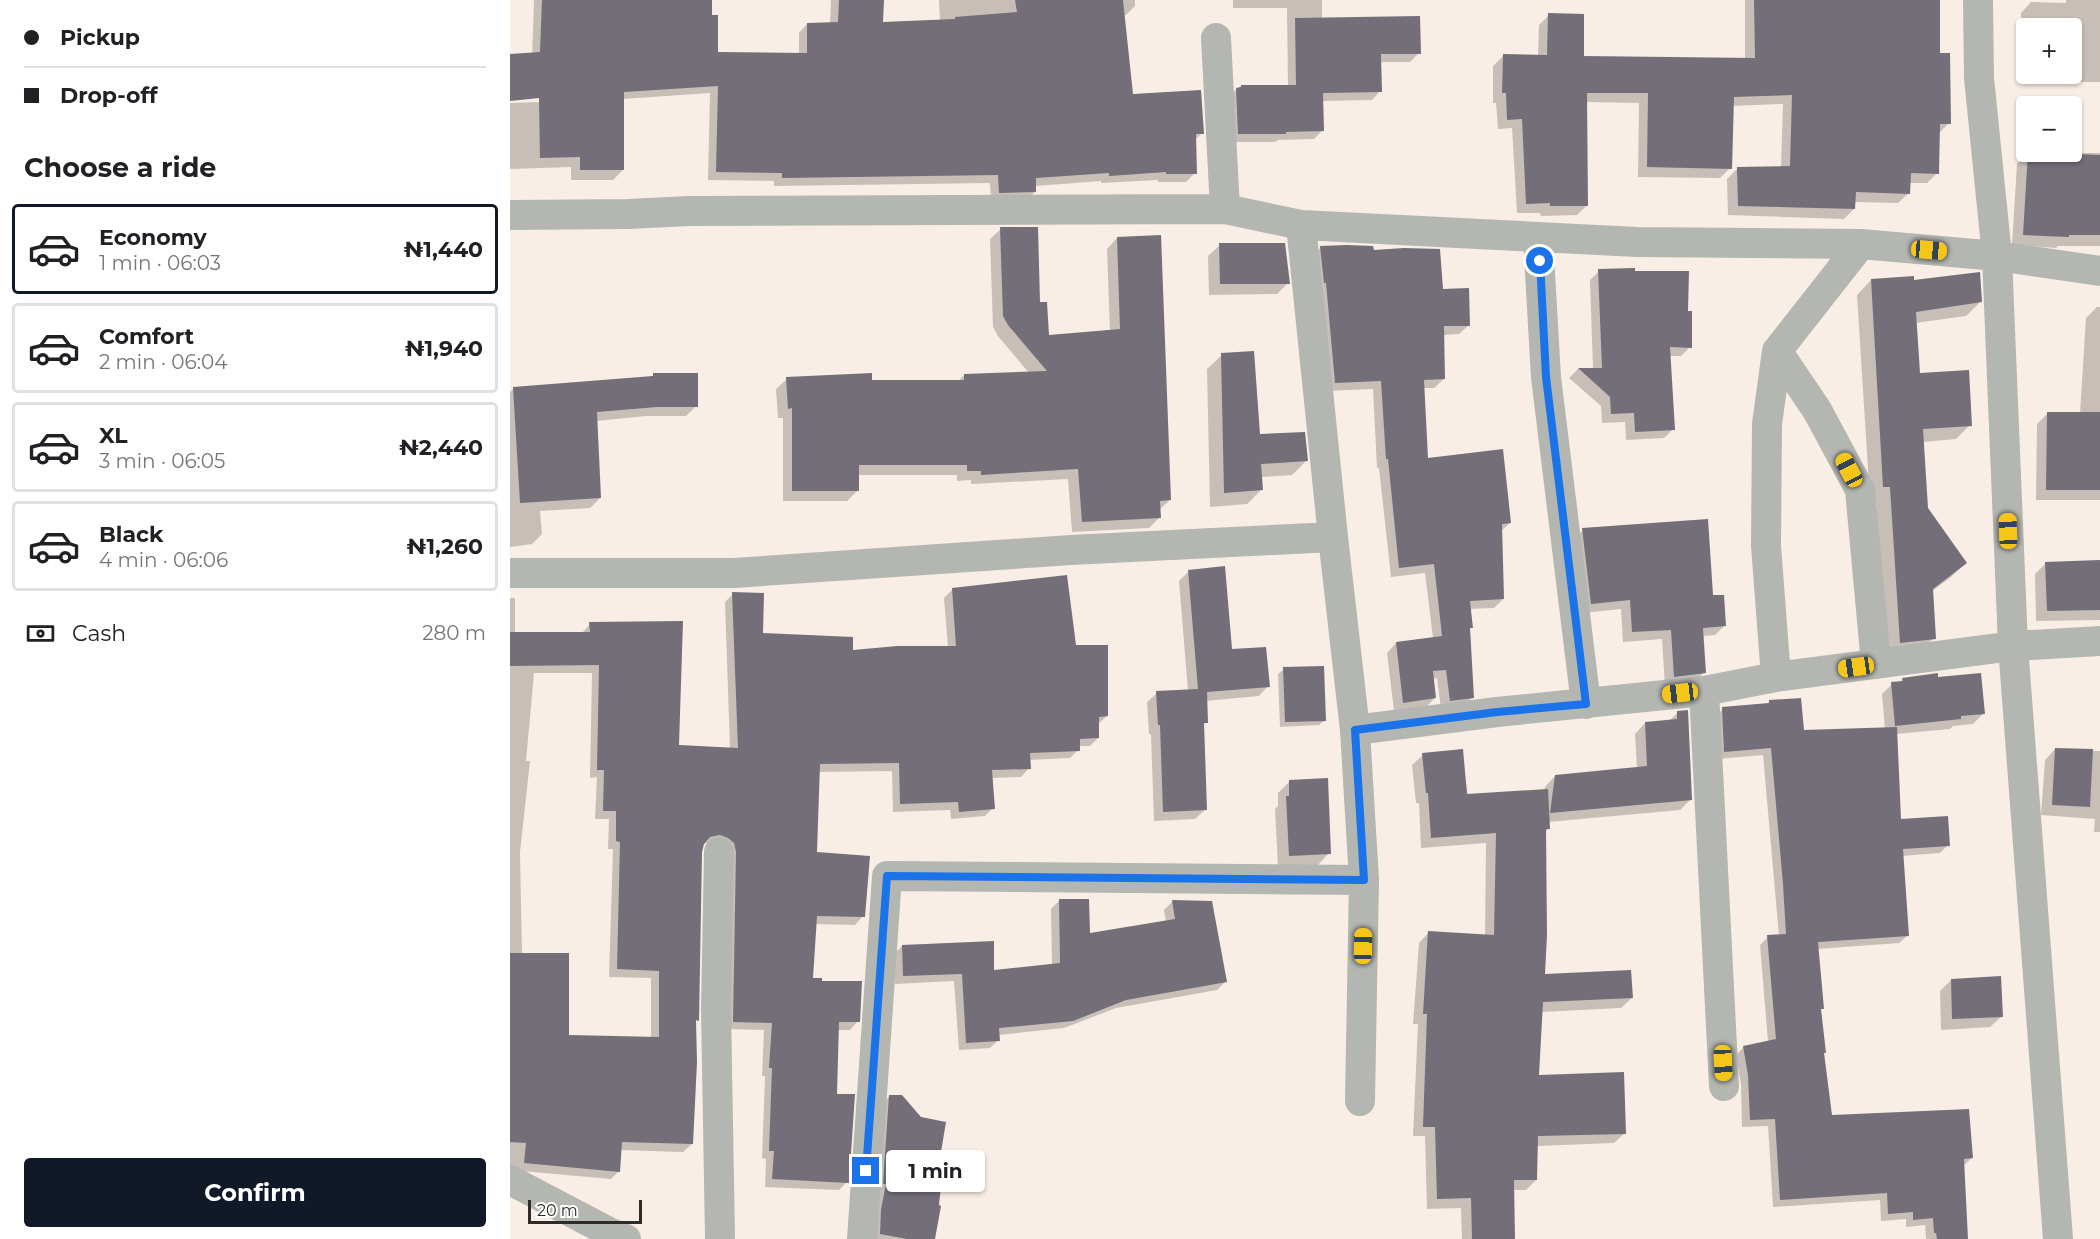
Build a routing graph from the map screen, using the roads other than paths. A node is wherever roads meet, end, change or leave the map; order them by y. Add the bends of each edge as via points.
1 (1978, 0) edge
2 (1216, 38) dead end
3 (1225, 209) junction
4 (510, 215) edge
5 (1301, 225) junction
6 (1538, 238) junction
7 (1861, 244) junction
8 (1997, 256) junction
9 (2100, 271) edge
10 (1777, 351) junction
11 (1333, 537) junction
12 (510, 573) edge
13 (2100, 642) edge
14 (2013, 646) junction
15 (1876, 664) junction
16 (1776, 678) junction
17 (1704, 691) junction
18 (1586, 704) junction
19 (1355, 730) junction
20 (718, 852) dead end
21 (1364, 880) junction
22 (1724, 1086) dead end
23 (1360, 1101) dead end
24 (510, 1180) edge
25 (626, 1239) edge
26 (720, 1239) edge
27 (862, 1239) edge
28 (2058, 1239) edge

1 - 8 street via 1979,78
2 - 3 street
3 - 4 street
3 - 5 street
5 - 6 street
5 - 11 street
6 - 7 street
6 - 18 street via 1546,377
7 - 8 street
7 - 10 street
8 - 9 street
8 - 14 street
10 - 15 street via 1817,410 1860,490
10 - 16 street via 1767,424 1766,535
11 - 12 street via 734,573
11 - 19 street
13 - 14 street
14 - 15 street
14 - 28 street
15 - 16 street
16 - 17 street
17 - 18 street
17 - 22 street
18 - 19 street
19 - 21 street
20 - 26 street
21 - 23 street
21 - 27 street via 887,876
24 - 25 street

